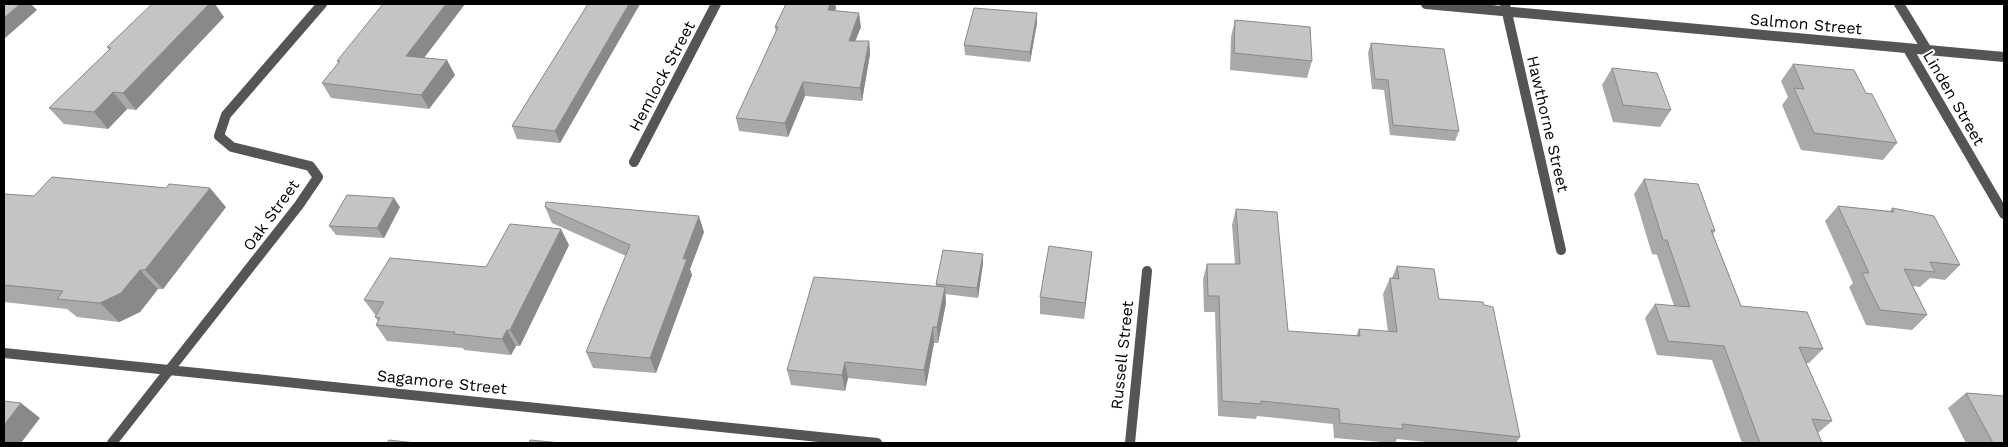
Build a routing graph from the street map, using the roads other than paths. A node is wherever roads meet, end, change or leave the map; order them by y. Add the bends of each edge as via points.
1 (322, 4) edge
2 (716, 4) edge
3 (1426, 4) edge
4 (1899, 4) edge
5 (1506, 7) edge
6 (1908, 49) junction
7 (1926, 50) junction
8 (2004, 57) edge
9 (634, 162) dead end
10 (2004, 214) edge
11 (1561, 250) dead end
12 (1147, 271) dead end
13 (4, 353) edge
14 (170, 369) junction
15 (112, 443) edge
16 (877, 443) edge
17 (1130, 443) edge

1 - 14 street, Oak Street via 226,115 219,136 232,147 310,166 318,177 300,205
2 - 9 street, Hemlock Street
3 - 5 street, Salmon Street
4 - 7 street, Linden Street
5 - 6 street, Salmon Street
5 - 11 street, Hawthorne Street
6 - 7 street, Salmon Street
6 - 10 street, Linden Street
7 - 8 street, Salmon Street
12 - 17 street, Russell Street
13 - 14 street, Sagamore Street
14 - 15 street, Oak Street
14 - 16 street, Sagamore Street

